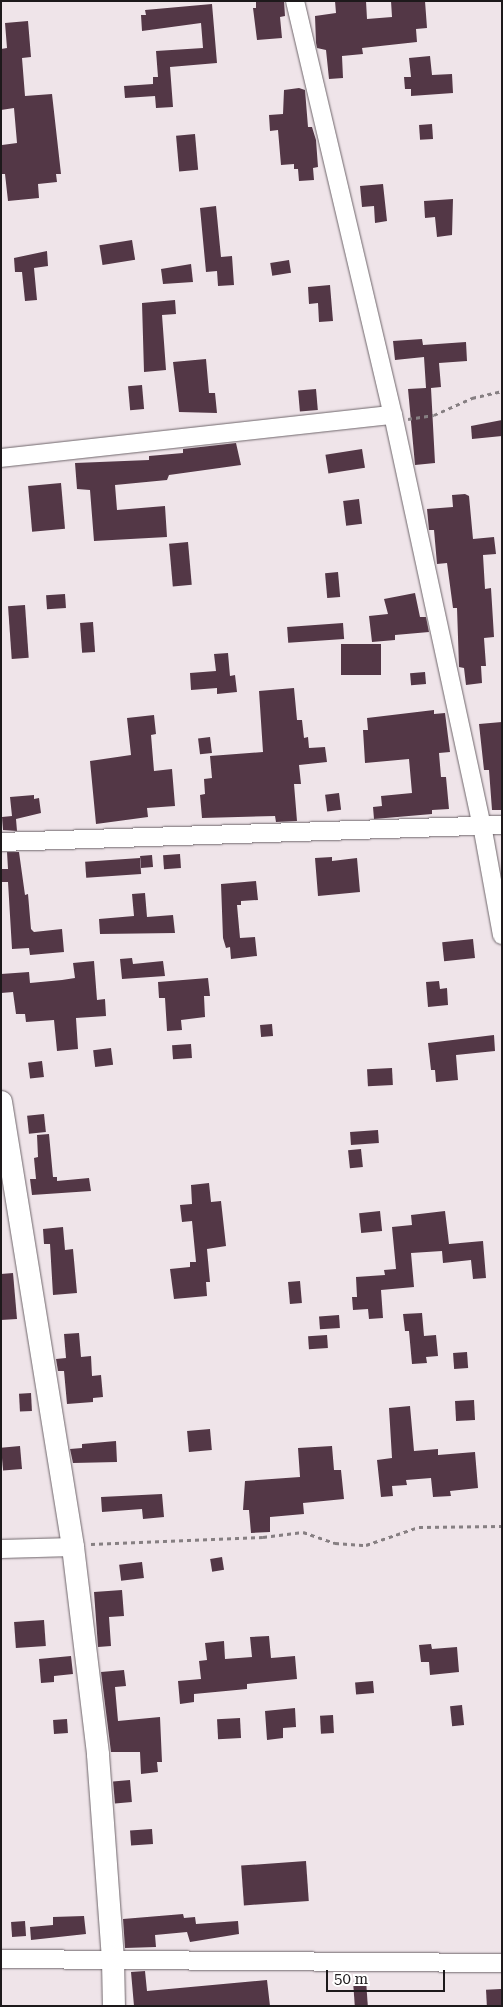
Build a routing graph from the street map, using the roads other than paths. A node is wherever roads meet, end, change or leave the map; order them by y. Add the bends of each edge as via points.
1 (295, 1) edge
2 (394, 415) junction
3 (1, 458) edge
4 (482, 825) junction
5 (502, 825) edge
6 (1, 842) edge
7 (502, 935) edge
8 (1, 1102) edge
9 (73, 1547) junction
10 (1, 1549) edge
11 (1, 1959) edge
12 (113, 1960) junction
13 (502, 1963) edge
14 (114, 2006) edge

1 - 2 street
2 - 3 street
2 - 4 street
4 - 5 street
4 - 6 street
4 - 7 street
8 - 9 street
9 - 10 street
9 - 12 street via 98,1755
11 - 12 street
12 - 13 street
12 - 14 street

